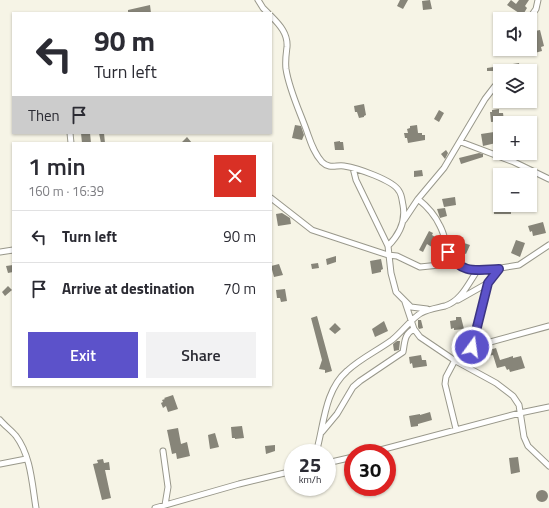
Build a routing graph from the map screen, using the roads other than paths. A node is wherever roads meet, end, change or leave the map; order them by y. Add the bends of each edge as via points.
1 (258, 0) edge
2 (538, 0) edge
3 (267, 12) edge
4 (534, 12) edge
5 (272, 17) edge
6 (493, 89) edge
7 (461, 142) junction
8 (353, 168) junction
9 (549, 179) edge
10 (272, 199) edge
11 (418, 199) junction
12 (404, 220) junction
13 (549, 245) edge
14 (388, 246) junction
15 (12, 250) edge
16 (0, 252) edge
17 (388, 255) junction
18 (461, 266) junction
19 (499, 269) junction
20 (477, 271) junction
21 (488, 283) junction
22 (457, 300) junction
23 (405, 302) junction
24 (430, 309) junction
25 (411, 322) junction
26 (549, 326) edge
27 (414, 329) junction
28 (472, 347) junction
29 (457, 361) junction
30 (549, 406) edge
31 (520, 413) junction
32 (0, 420) edge
33 (456, 429) junction
34 (321, 433) junction
35 (318, 444) edge
36 (396, 446) edge
37 (163, 451) dead end
38 (26, 459) junction
39 (0, 464) edge
40 (549, 466) edge
41 (284, 473) edge
42 (165, 505) junction
43 (36, 508) edge
44 (155, 508) edge

1 - 3 street
2 - 4 street
5 - 8 street via 284,31 287,46 286,69 316,154 328,166
6 - 7 street
7 - 9 street via 514,162
7 - 11 street via 444,168
8 - 12 street via 390,183 399,190
8 - 14 street via 356,180
10 - 17 street via 312,230
11 - 12 street
11 - 18 street via 435,215 448,252
12 - 14 street
13 - 19 street via 519,265
14 - 17 street
15 - 16 street
17 - 18 street via 397,256 420,267 449,264
17 - 23 street via 393,284
18 - 20 street
19 - 20 street
19 - 21 street
20 - 22 street
21 - 22 street
21 - 28 street
22 - 24 street
23 - 24 street via 411,308
23 - 25 street
24 - 25 street
25 - 27 street
25 - 34 street via 392,340 368,354 339,379 329,400
26 - 28 street
27 - 29 street via 420,337
27 - 34 street via 406,337 403,352 353,387
28 - 29 street
29 - 31 street via 496,383 513,396
29 - 33 street via 446,377 445,384
30 - 31 street
31 - 33 street
31 - 40 street via 528,446
32 - 38 street via 16,437
33 - 36 street
34 - 35 street
37 - 42 street via 168,487
38 - 39 street
38 - 43 street
41 - 42 street
42 - 44 street

